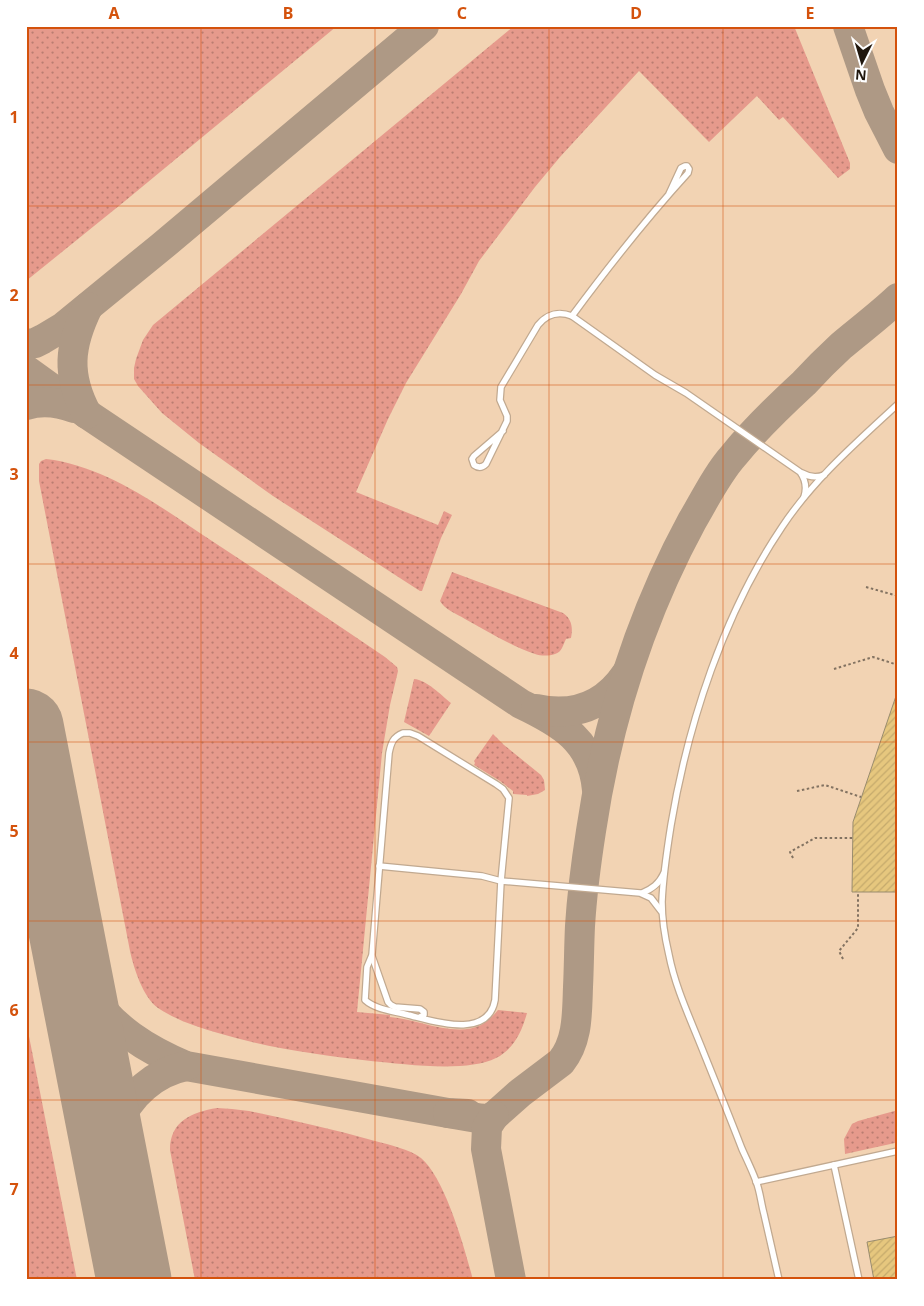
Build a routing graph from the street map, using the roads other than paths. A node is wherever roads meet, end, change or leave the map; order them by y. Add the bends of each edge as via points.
1 (669, 194) junction
2 (572, 316) junction
3 (898, 404) edge
4 (503, 431) junction
5 (800, 472) junction
6 (825, 474) junction
7 (803, 500) junction
8 (379, 866) junction
9 (665, 869) junction
10 (501, 881) junction
11 (640, 893) junction
12 (663, 915) junction
13 (372, 955) junction
14 (420, 1018) junction
15 (898, 1151) edge
16 (834, 1165) junction
17 (756, 1182) junction
18 (779, 1280) edge
19 (859, 1280) edge

1 - 1 lane via 688,173 688,166 681,168
1 - 2 lane via 613,260
2 - 4 lane via 554,314 542,320 504,382 500,400 508,420
2 - 5 lane
3 - 6 lane
4 - 4 lane via 474,456 474,465 486,464
5 - 6 lane via 813,477
5 - 7 lane via 806,490
6 - 7 lane
7 - 9 lane via 783,525 751,580 710,676 683,765
8 - 10 lane via 482,876
8 - 10 lane via 391,744 398,735 410,733 506,793 509,798
8 - 13 lane
9 - 11 lane via 655,886
9 - 12 lane
10 - 11 lane
10 - 14 lane via 493,1008 483,1019 470,1025
11 - 12 lane via 652,898
12 - 17 lane via 676,983
13 - 14 lane via 388,1002 395,1007 420,1009 424,1015
13 - 14 lane via 367,967 365,1000
15 - 16 lane
16 - 17 lane
16 - 19 lane
17 - 18 lane

